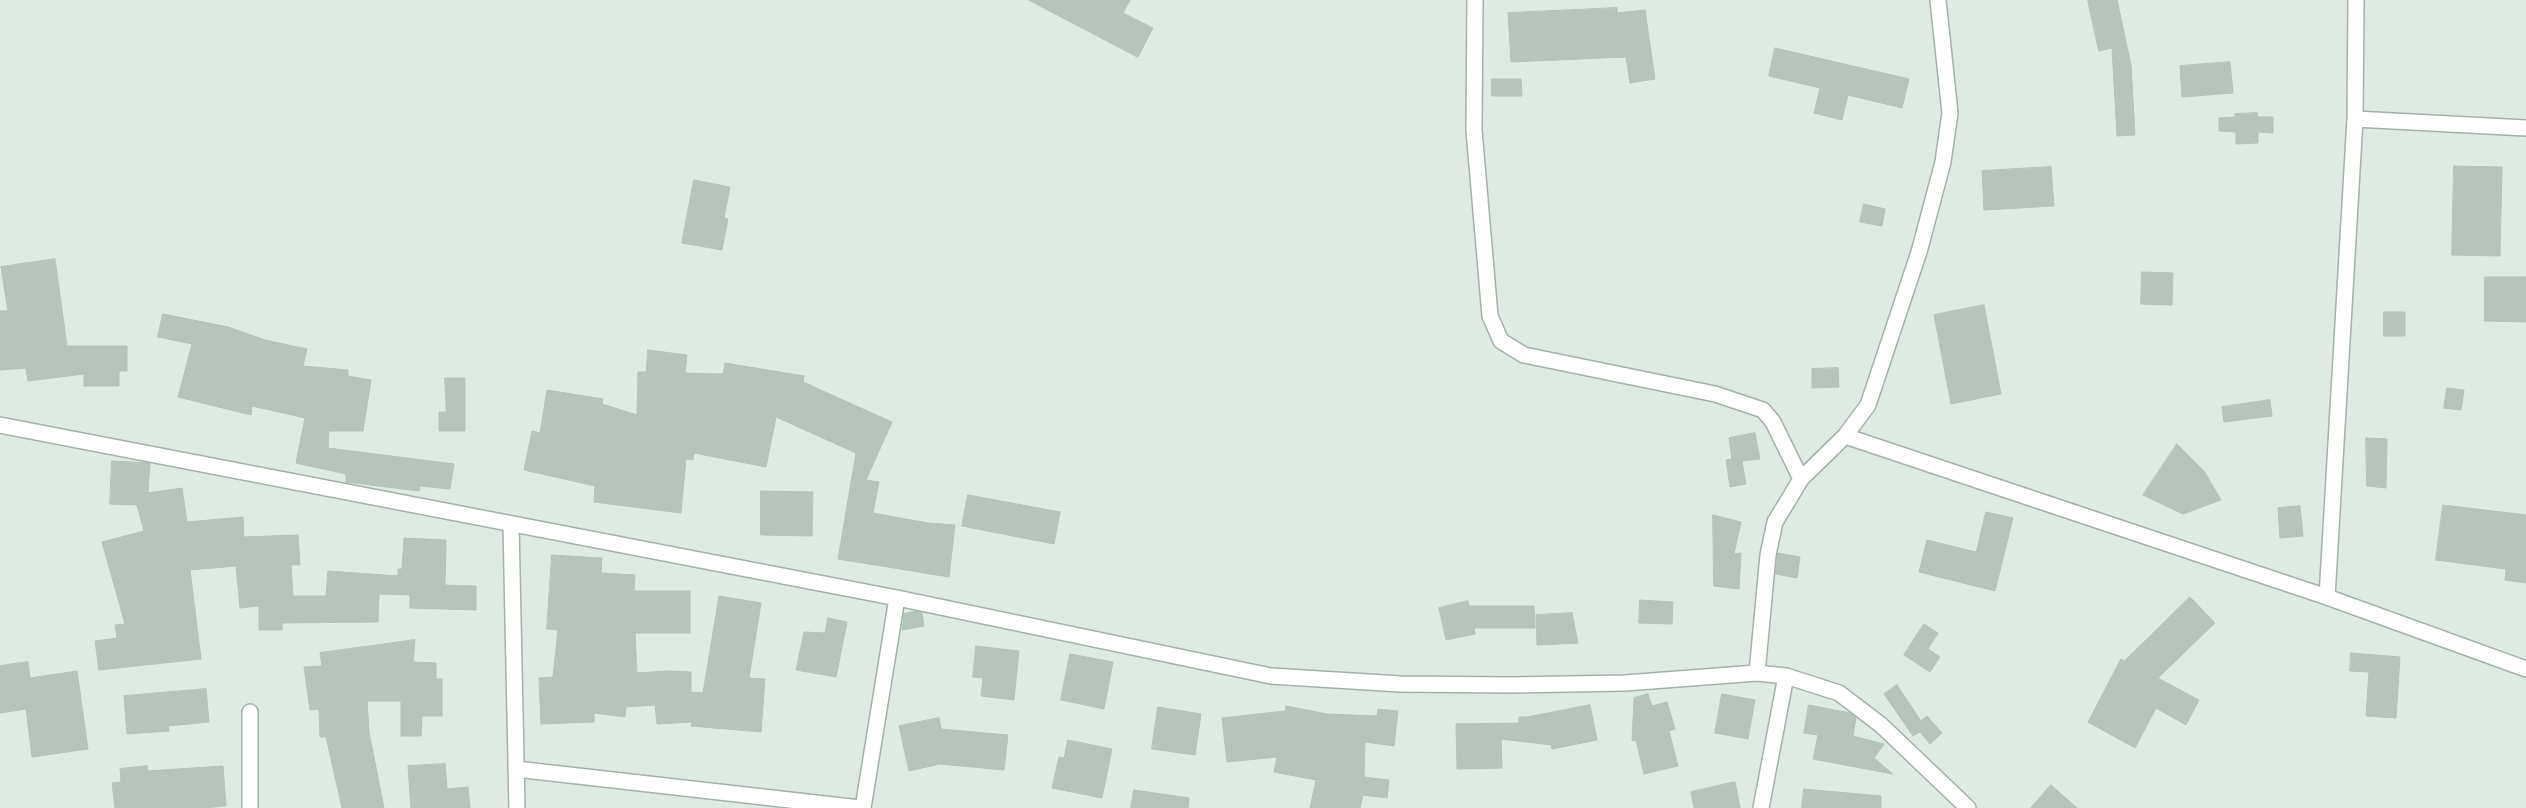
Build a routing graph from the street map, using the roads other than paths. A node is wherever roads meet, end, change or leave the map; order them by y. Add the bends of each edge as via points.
1 (1475, 0) edge
2 (1938, 0) edge
3 (2356, 0) edge
4 (2355, 119) junction
5 (2526, 128) edge
6 (0, 425) edge
7 (1845, 436) junction
8 (1801, 479) junction
9 (511, 525) junction
10 (2327, 597) junction
11 (897, 598) junction
12 (2526, 668) edge
13 (1757, 673) junction
14 (1786, 676) junction
15 (250, 712) dead end
16 (516, 769) junction
17 (1962, 805) edge
18 (250, 808) edge
19 (517, 808) edge
20 (861, 808) edge
21 (1760, 808) edge

1 - 8 street via 1474,130 1490,316 1501,341 1524,355 1715,394 1763,410 1773,422
2 - 7 street via 1950,113 1943,162 1919,252 1868,405
3 - 4 street
4 - 5 street
4 - 10 street
6 - 9 street
7 - 8 street
7 - 10 street
8 - 13 street via 1775,522 1768,554
9 - 11 street
9 - 16 street
10 - 12 street
11 - 13 street via 1271,676 1400,684 1510,685 1625,683
11 - 20 street
13 - 14 street
14 - 17 street via 1839,694 1881,725
14 - 21 street
15 - 18 street
16 - 19 street
16 - 20 street

